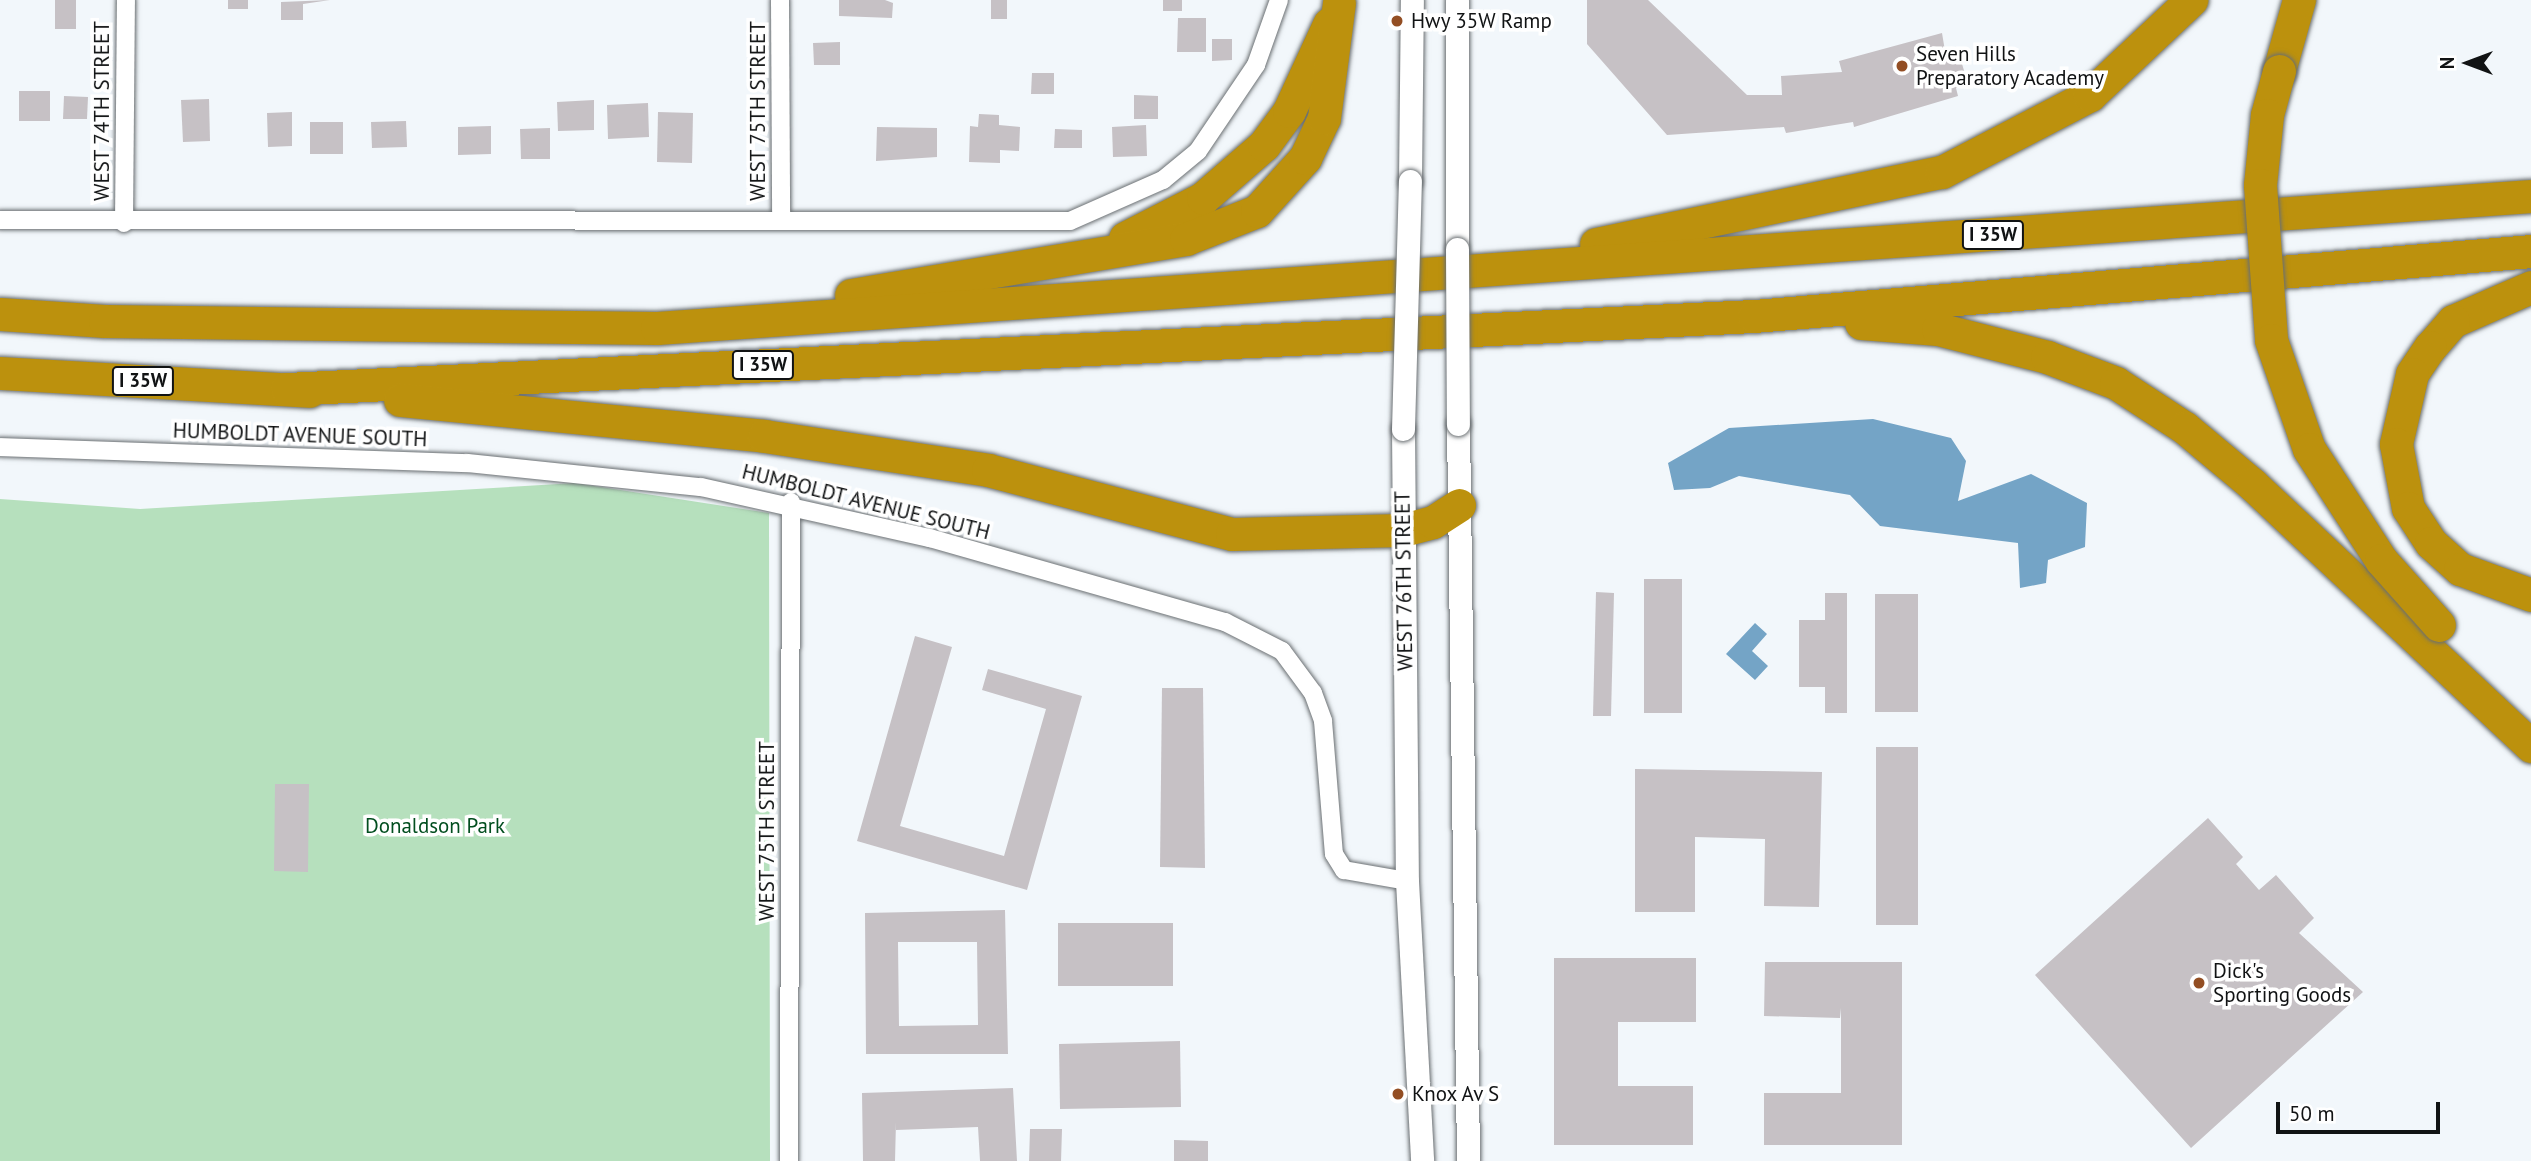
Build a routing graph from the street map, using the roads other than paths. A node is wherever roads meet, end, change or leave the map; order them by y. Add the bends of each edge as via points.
1 (125, 0) edge
2 (780, 0) edge
3 (1279, 0) edge
4 (1412, 0) edge
5 (1457, 0) edge
6 (2191, 0) edge
7 (2299, 0) edge
8 (2308, 0) edge
9 (1340, 1) edge
10 (2281, 64) junction
11 (2531, 196) edge
12 (0, 220) edge
13 (781, 221) junction
14 (124, 223) junction
15 (2531, 251) edge
16 (1094, 253) junction
17 (1455, 271) junction
18 (2531, 287) edge
19 (0, 314) edge
20 (1754, 316) junction
21 (657, 328) junction
22 (0, 373) edge
23 (286, 389) junction
24 (0, 447) edge
25 (791, 502) junction
26 (1458, 505) junction
27 (1403, 530) junction
28 (2531, 595) edge
29 (2531, 720) edge
30 (2531, 746) edge
31 (1407, 881) junction
32 (789, 1161) edge
33 (1422, 1161) edge
34 (1468, 1161) edge

1 - 14 street, WEST 74TH STREET
2 - 13 street, WEST 75TH STREET
3 - 13 street via 1232,107 1198,151 1130,198 1045,224
4 - 27 street, WEST 76TH STREET, bridge
5 - 26 street, bridge
6 - 17 highway via 2090,95 1942,172
7 - 10 highway
8 - 10 highway
9 - 16 highway via 1289,111 1264,145 1203,198
9 - 16 highway via 1324,118 1286,183 1257,211 1224,228
10 - 29 highway, bridge via 2267,115 2260,185 2271,340 2309,449 2381,560
11 - 17 highway, I 35W
12 - 14 street
13 - 14 street
15 - 20 highway, I 35W
16 - 21 highway
17 - 21 highway, I 35W
18 - 28 highway via 2453,321 2430,347 2412,374 2396,444 2408,508 2431,543 2460,569
19 - 21 highway, I 35W via 105,321
20 - 23 highway, I 35W
20 - 30 highway via 1938,329 2047,356 2116,383 2185,428 2252,484
22 - 23 highway, I 35W
23 - 27 highway via 764,436 936,462 1232,534
24 - 25 street, HUMBOLDT AVENUE SOUTH via 563,470
25 - 31 street, HUMBOLDT AVENUE SOUTH via 1259,635 1282,651 1313,693 1323,721 1334,854 1357,876
25 - 32 street, WEST 75TH STREET
26 - 27 highway via 1433,522
26 - 34 street
27 - 31 street, WEST 76TH STREET
31 - 33 street, WEST 76TH STREET

